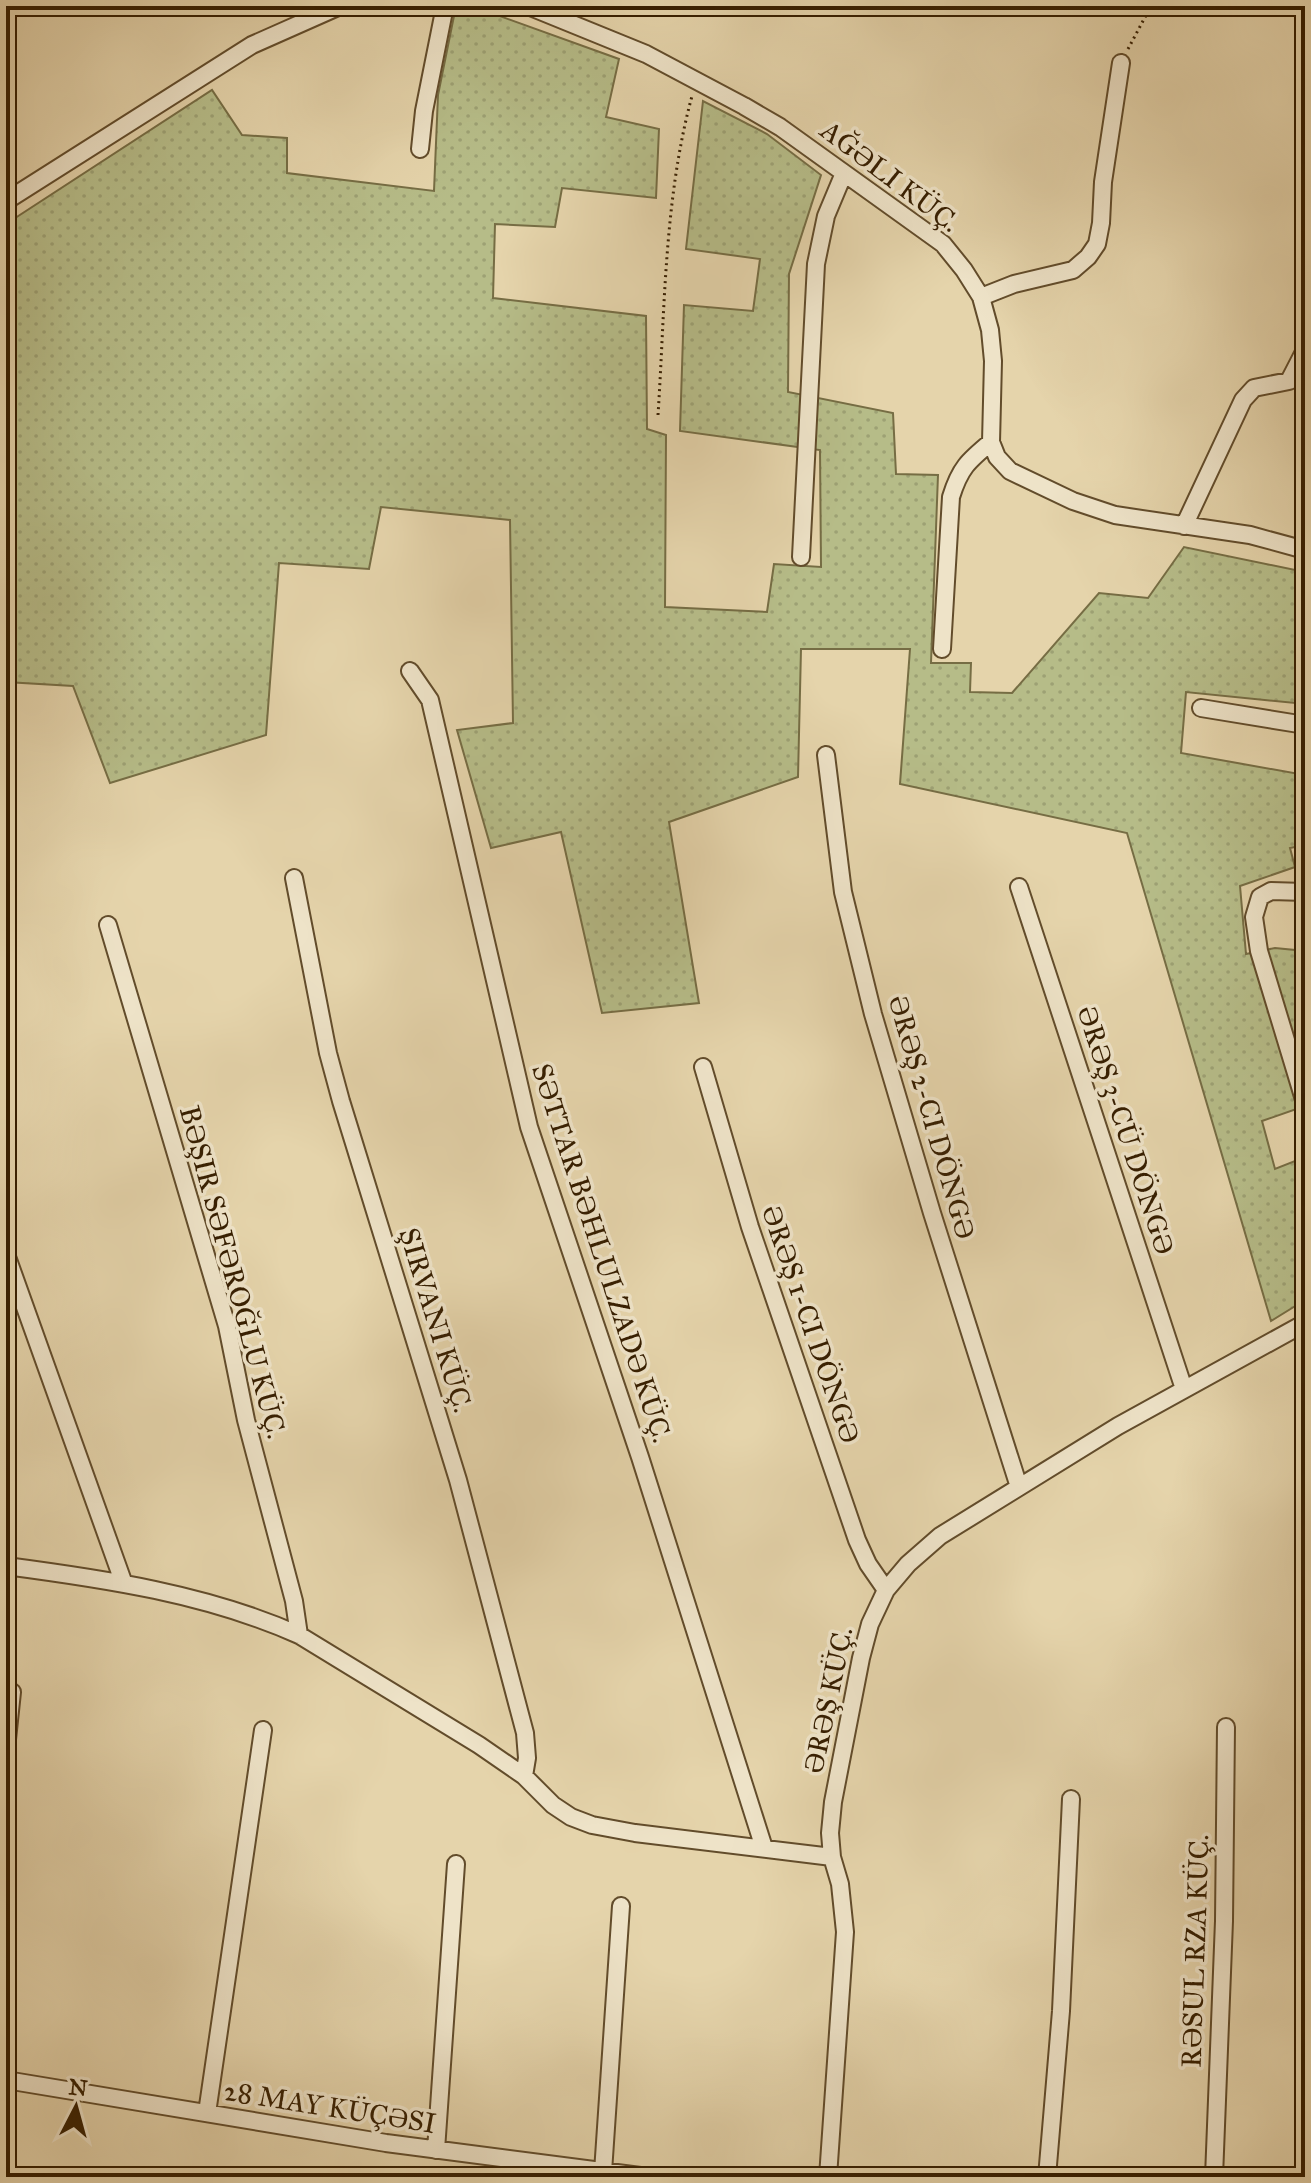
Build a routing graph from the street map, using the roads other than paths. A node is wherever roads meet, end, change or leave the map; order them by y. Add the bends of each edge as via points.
1 (340, 6) edge
2 (445, 6) edge
3 (528, 6) edge
4 (1121, 63) road end
5 (420, 149) dead end
6 (844, 173) junction
7 (6, 201) edge
8 (981, 297) junction
9 (1305, 350) edge
10 (991, 442) junction
11 (1184, 526) junction
12 (1305, 550) edge
13 (801, 557) dead end
14 (942, 649) dead end
15 (410, 671) dead end
16 (1201, 708) dead end
17 (1305, 725) edge
18 (826, 755) dead end
19 (294, 878) dead end
20 (1019, 887) dead end
21 (1305, 892) edge
22 (108, 925) dead end
23 (703, 1067) dead end
24 (1305, 1103) edge
25 (6, 1254) edge
26 (1305, 1323) edge
27 (1184, 1389) junction
28 (1019, 1487) junction
29 (6, 1566) edge
30 (124, 1584) junction
31 (886, 1590) junction
32 (299, 1635) junction
33 (12, 1692) dead end
34 (1226, 1727) dead end
35 (263, 1730) dead end
36 (6, 1749) edge
37 (524, 1776) junction
38 (1071, 1799) dead end
39 (764, 1848) junction
40 (832, 1857) junction
41 (456, 1864) dead end
42 (621, 1906) dead end
43 (6, 2080) edge
44 (207, 2113) junction
45 (436, 2150) junction
46 (603, 2172) junction
47 (648, 2177) edge
48 (828, 2177) edge
49 (1047, 2177) edge
50 (1214, 2177) edge

1 - 7 street via 252,45
2 - 5 street
3 - 6 street, AĞƏLI KÜÇ. via 696,80 780,127
4 - 8 street via 1097,244 1073,270
6 - 8 street, AĞƏLI KÜÇ. via 943,244
6 - 13 street via 826,216 816,264
8 - 10 street, AĞƏLI KÜÇ. via 993,361
9 - 11 street via 1289,381 1254,388 1243,400
10 - 11 street via 1010,471 1073,501 1115,515
10 - 14 street via 967,461 951,497
11 - 12 street via 1250,535
15 - 39 street, SƏTTAR BƏHLULZADƏ KÜÇ. via 430,700 529,1127
16 - 17 street
18 - 28 street, ƏRƏŞ 2-CI DÖNGƏ via 843,892 873,1014
19 - 37 street, ŞIRVANI KÜÇ. via 328,1053 458,1480 525,1733
20 - 27 street, ƏRƏŞ 3-CÜ DÖNGƏ
21 - 24 street via 1271,891 1260,897 1254,917 1259,951
22 - 32 street, BƏŞIR SƏFƏROĞLU KÜÇ. via 227,1326
23 - 31 street, ƏRƏŞ 1-CI DÖNGƏ via 750,1227 857,1540
25 - 30 street
26 - 27 street, ƏRƏŞ KÜÇ.
27 - 28 street, ƏRƏŞ KÜÇ.
28 - 31 street, ƏRƏŞ KÜÇ. via 940,1536
29 - 30 street
30 - 32 street via 192,1598
31 - 40 street, ƏRƏŞ KÜÇ. via 861,1658 833,1802
32 - 37 street
33 - 36 street
34 - 50 street, RƏSUL RZA KÜÇ.
35 - 44 street
37 - 39 street via 553,1805 592,1825
38 - 49 street
39 - 40 street
40 - 48 street, ƏRƏŞ KÜÇ. via 845,1932
41 - 45 street
42 - 46 street
43 - 44 street, 28 MAY KÜÇƏSI
44 - 45 street, 28 MAY KÜÇƏSI
45 - 46 street, 28 MAY KÜÇƏSI
46 - 47 street, 28 MAY KÜÇƏSI

